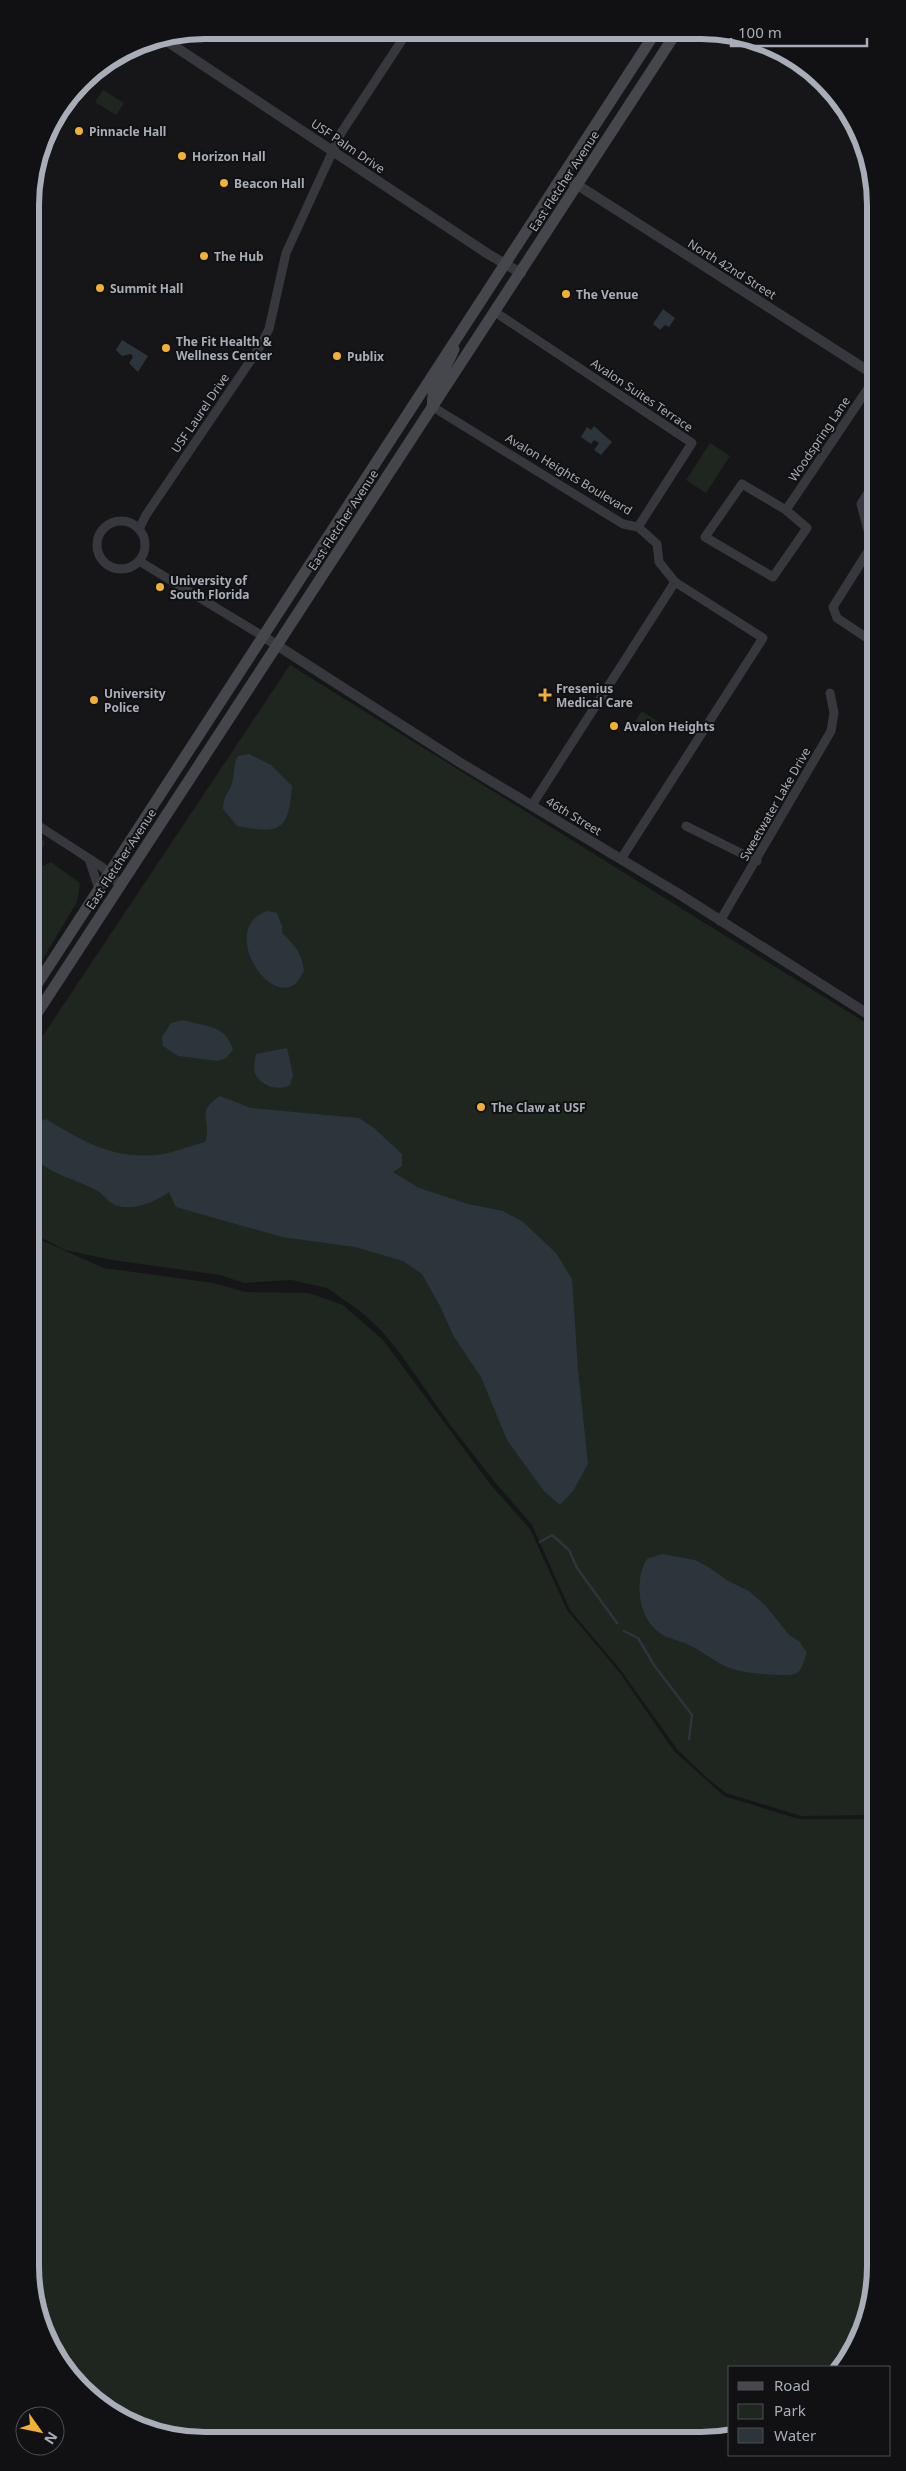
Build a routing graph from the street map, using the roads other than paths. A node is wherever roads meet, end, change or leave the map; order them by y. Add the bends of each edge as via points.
1 (403, 39) edge
2 (651, 39) edge
3 (672, 39) edge
4 (169, 43) edge
5 (334, 150) junction
6 (562, 175) junction
7 (577, 185) junction
8 (504, 263) junction
9 (521, 273) junction
10 (495, 312) junction
11 (461, 328) junction
12 (867, 370) edge
13 (867, 390) edge
14 (433, 407) junction
15 (867, 494) edge
16 (786, 510) junction
17 (867, 526) edge
18 (638, 527) junction
19 (139, 529) junction
20 (867, 553) edge
21 (139, 561) junction
22 (674, 582) junction
23 (261, 636) junction
24 (867, 638) edge
25 (278, 646) junction
26 (830, 693) dead end
27 (532, 805) junction
28 (39, 826) edge
29 (686, 826) dead end
30 (89, 859) junction
31 (621, 859) junction
32 (757, 861) junction
33 (106, 870) junction
34 (120, 885) junction
35 (99, 889) junction
36 (720, 921) junction
37 (39, 981) edge
38 (39, 1010) edge
39 (867, 1013) edge

1 - 5 street via 341,133
2 - 6 main road, East Fletcher Avenue
3 - 7 main road, East Fletcher Avenue
4 - 5 street, USF Palm Drive
5 - 8 street, USF Palm Drive
5 - 19 street, USF Laurel Drive via 286,253 269,329
6 - 7 street, North 42nd Street
6 - 8 main road, East Fletcher Avenue
7 - 9 main road, East Fletcher Avenue
7 - 12 street, North 42nd Street
8 - 9 street, USF Palm Drive
8 - 11 main road, East Fletcher Avenue
9 - 10 main road, East Fletcher Avenue
10 - 14 main road, East Fletcher Avenue
10 - 18 street, Avalon Suites Terrace via 692,443
11 - 14 main road via 444,372 432,391
11 - 23 main road, East Fletcher Avenue
13 - 16 street, Woodspring Lane
14 - 18 street, Avalon Heights Boulevard via 623,524
14 - 25 main road, East Fletcher Avenue
15 - 17 street via 861,504
16 - 16 street via 742,484 705,537 773,577 807,528
18 - 22 street, Avalon Heights Boulevard via 657,544 660,562
19 - 21 street via 145,546
19 - 21 street via 127,521 112,522 104,527 97,541 99,556 110,567 125,569
20 - 24 street via 833,607 837,618
21 - 23 street
22 - 27 street
22 - 31 street via 763,638
23 - 25 street, 46th Street
23 - 33 main road, East Fletcher Avenue
25 - 27 street, 46th Street
25 - 34 main road, East Fletcher Avenue
26 - 32 street, Sweetwater Lake Drive via 834,712 830,731
27 - 31 street, 46th Street
28 - 30 street
29 - 32 street
30 - 33 street
30 - 35 street
31 - 36 street, 46th Street
32 - 36 street, Sweetwater Lake Drive
33 - 34 street
33 - 35 main road, East Fletcher Avenue
34 - 38 main road, East Fletcher Avenue
35 - 37 main road, East Fletcher Avenue
36 - 39 street, 46th Street

